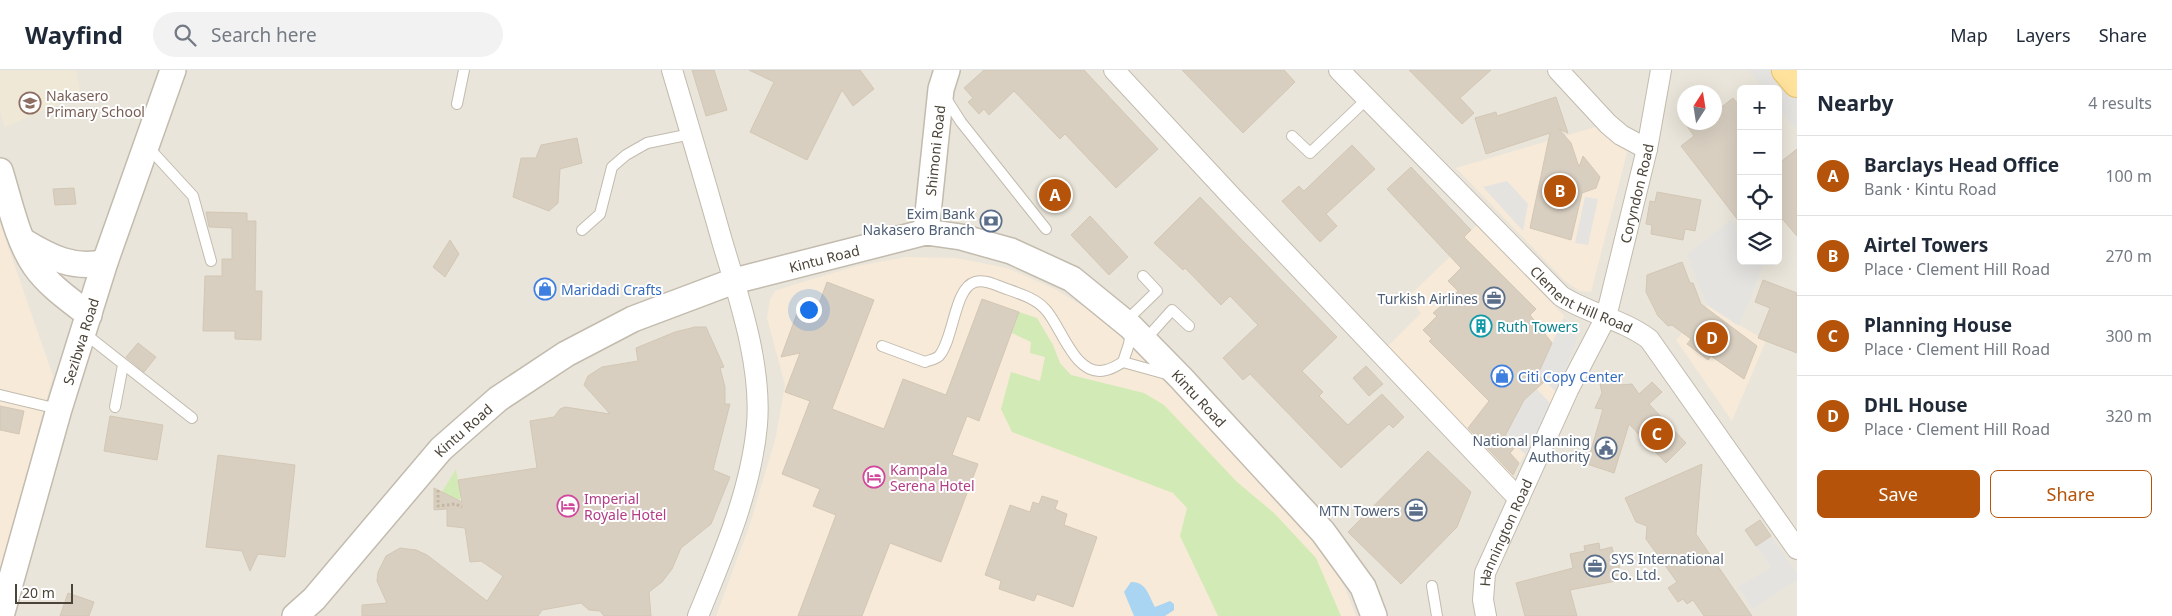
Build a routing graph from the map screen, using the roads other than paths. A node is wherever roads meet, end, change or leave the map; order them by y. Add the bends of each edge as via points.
1 (173, 70) edge
2 (464, 70) edge
3 (672, 70) edge
4 (1114, 70) edge
5 (1339, 70) edge
6 (1558, 70) edge
7 (1661, 70) edge
8 (944, 80) edge
9 (1367, 99) junction
10 (457, 104) dead end
11 (691, 134) junction
12 (1292, 136) dead end
13 (147, 146) junction
14 (1647, 148) junction
15 (0, 172) edge
16 (1046, 229) dead end
17 (582, 230) dead end
18 (926, 232) junction
19 (23, 241) junction
20 (211, 261) dead end
21 (105, 262) junction
22 (1143, 276) dead end
23 (734, 281) junction
24 (1606, 317) junction
25 (86, 324) junction
26 (1189, 326) dead end
27 (1133, 330) junction
28 (882, 346) dead end
29 (1123, 362) junction
30 (123, 365) junction
31 (1181, 378) junction
32 (0, 394) edge
33 (115, 407) dead end
34 (59, 409) junction
35 (192, 418) dead end
36 (1519, 499) junction
37 (1797, 549) edge
38 (1432, 586) dead end
39 (3, 601) edge
40 (295, 616) edge
41 (698, 616) edge
42 (1374, 616) edge
43 (1437, 616) edge
44 (1486, 616) edge

1 - 13 street, Sezibwa Road
2 - 10 lane
3 - 11 street
4 - 36 street
5 - 9 street, Clement Hill Road
6 - 14 street via 1608,124 1621,135
7 - 14 street, Coryndon Road
8 - 16 lane via 961,122
8 - 18 street, Shimoni Road
9 - 12 lane via 1310,153
9 - 24 street, Clement Hill Road via 1561,296 1574,305
11 - 17 lane via 647,142 626,154 612,167 600,214
11 - 23 street
13 - 20 lane via 193,196
13 - 21 street, Sezibwa Road
14 - 24 street, Coryndon Road
15 - 19 street
18 - 23 street, Kintu Road
18 - 27 street, Kintu Road via 961,237 1012,251 1072,279
19 - 21 street via 69,263 94,265
19 - 25 street via 34,266
21 - 25 street, Sezibwa Road
22 - 27 lane via 1157,291
23 - 40 street, Kintu Road via 633,319 566,354 470,421 440,449 314,599
23 - 41 street via 755,368 756,426 738,509 724,554
24 - 36 street, Hannington Road via 1568,390
24 - 37 street, Clement Hill Road via 1637,330 1649,339
25 - 30 lane
25 - 34 street, Sezibwa Road
26 - 27 lane via 1172,310
27 - 29 lane
27 - 31 street, Kintu Road
28 - 29 lane via 925,362 938,357 945,346 964,289 982,280 1024,295 1044,307 1081,364 1104,371
29 - 31 lane
30 - 33 lane
30 - 35 lane
31 - 42 street, Kintu Road via 1323,532 1363,587
32 - 34 lane
34 - 39 street, Sezibwa Road
36 - 44 street, Hannington Road via 1485,572 1483,600
38 - 43 lane

